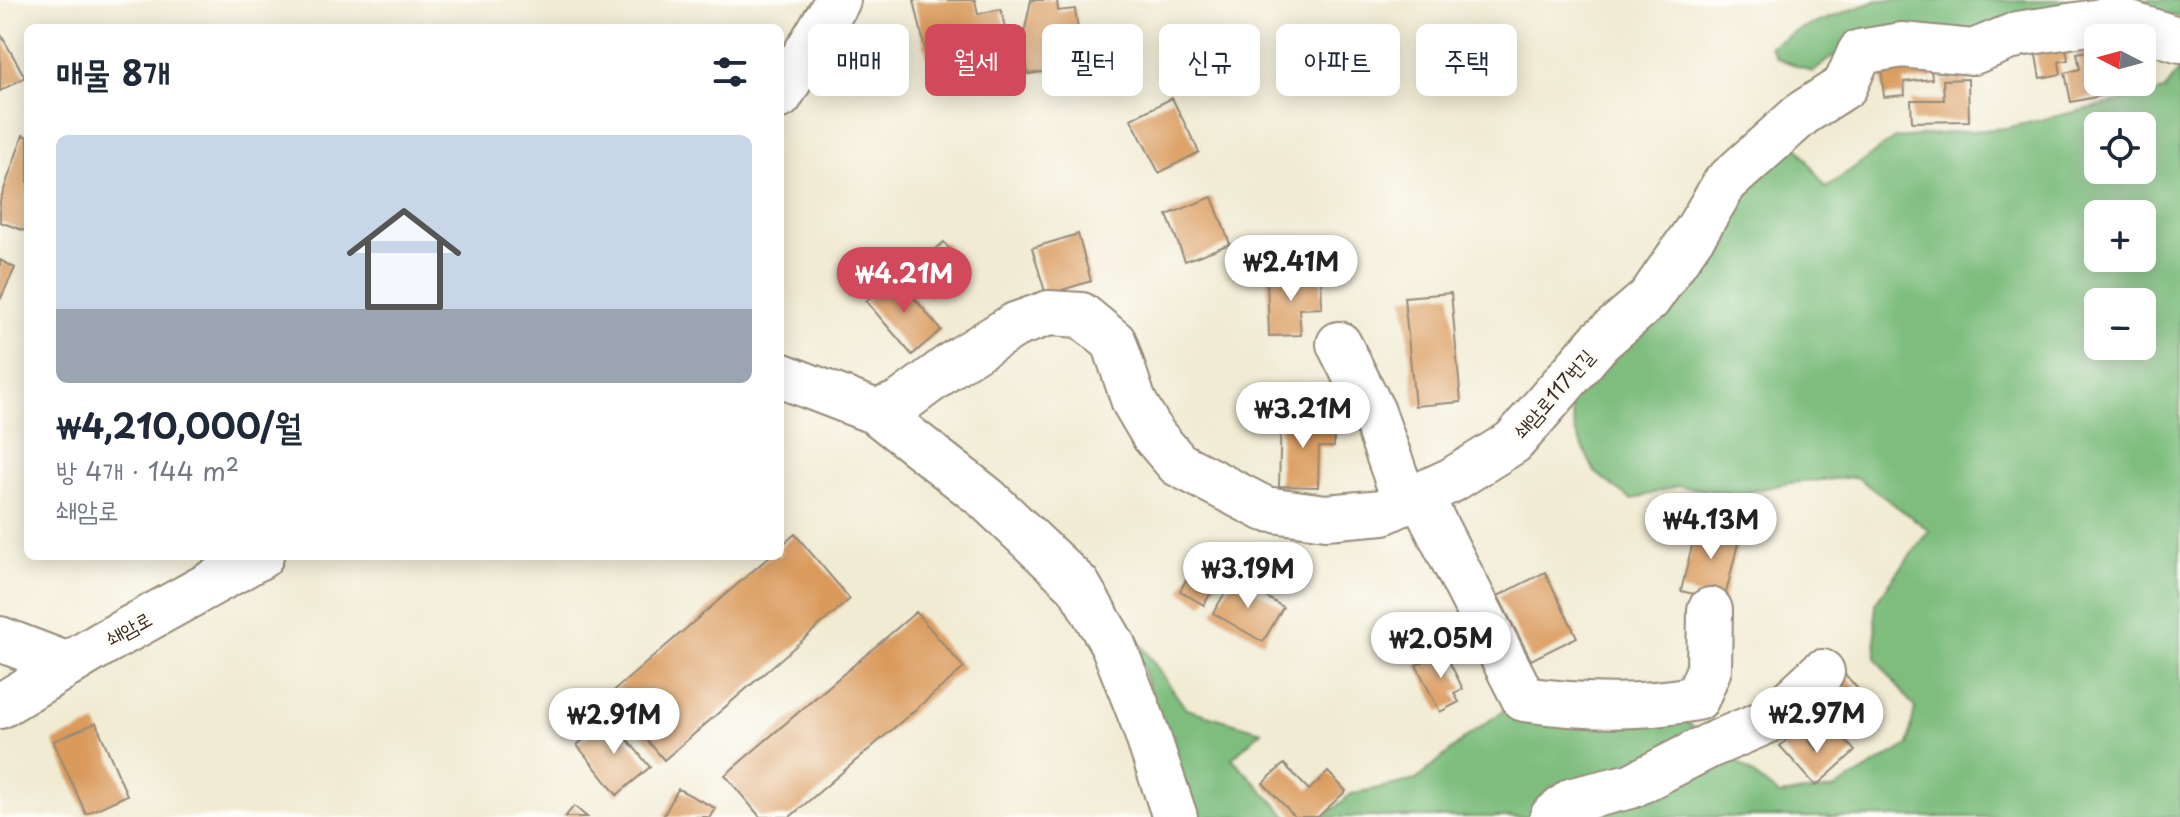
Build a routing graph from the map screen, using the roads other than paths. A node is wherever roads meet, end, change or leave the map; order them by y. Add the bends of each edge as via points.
1 (838, 0) edge
2 (2180, 40) edge
3 (784, 89) edge
4 (1339, 344) dead end
5 (784, 377) edge
6 (876, 412) junction
7 (1412, 498) junction
8 (254, 560) edge
9 (1710, 610) dead end
10 (0, 639) edge
11 (68, 665) junction
12 (1822, 672) dead end
13 (1691, 699) junction
14 (0, 706) edge
15 (1712, 745) junction
16 (1175, 817) edge
17 (1552, 817) edge

1 - 3 street
2 - 7 street, 쇄암로117번길 via 2114,19 2018,34 1973,52 1902,45 1860,52 1845,86 1803,113 1725,183 1649,299 1600,341 1513,442
4 - 7 street
5 - 6 street
6 - 7 street, 쇄암로117번길 via 900,403 1015,325 1049,313 1081,315 1114,342 1134,402 1178,464 1265,509 1326,517 1383,512
6 - 16 street via 986,498 1078,585 1113,645
7 - 13 street via 1524,699 1572,706
8 - 11 street, 쇄암로
9 - 13 street via 1709,669 1697,698
10 - 11 street
11 - 14 street, 쇄암로
12 - 15 street via 1770,720
13 - 15 street
15 - 17 street via 1631,786 1573,800

